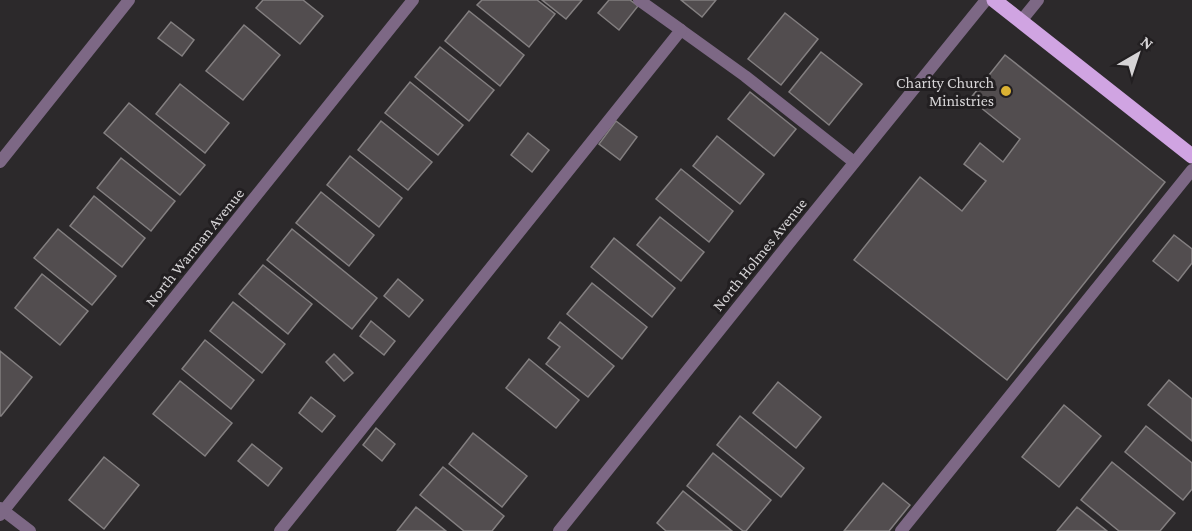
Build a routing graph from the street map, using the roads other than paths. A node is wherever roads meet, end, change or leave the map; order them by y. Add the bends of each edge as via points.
1 (129, 0) edge
2 (413, 0) edge
3 (639, 0) edge
4 (986, 0) edge
5 (994, 0) edge
6 (1038, 0) edge
7 (1022, 21) junction
8 (681, 30) junction
9 (1192, 156) edge
10 (0, 162) edge
11 (854, 162) junction
12 (1192, 170) edge
13 (1, 511) edge
14 (30, 531) edge
15 (280, 531) edge
16 (559, 531) edge
17 (902, 531) edge

1 - 10 street
2 - 13 street, North Warman Avenue
3 - 8 street
4 - 11 street, North Holmes Avenue
5 - 7 main road
6 - 7 street
7 - 9 main road
8 - 11 street
8 - 15 street
11 - 16 street, North Holmes Avenue
12 - 17 street
13 - 14 street

